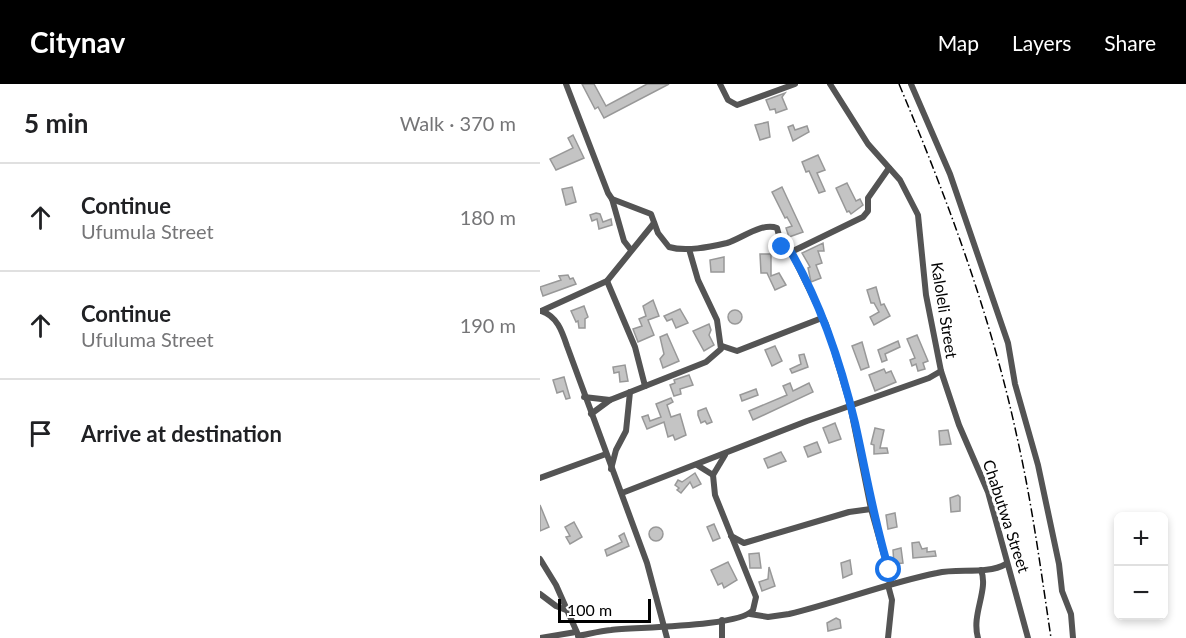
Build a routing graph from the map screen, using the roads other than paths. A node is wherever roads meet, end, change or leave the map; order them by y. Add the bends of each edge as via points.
1 (566, 84) edge
2 (720, 84) edge
3 (795, 84) edge
4 (830, 84) edge
5 (911, 84) edge
6 (889, 168) junction
7 (612, 199) junction
8 (654, 223) junction
9 (689, 249) junction
10 (631, 250) junction
11 (791, 252) junction
12 (607, 281) junction
13 (540, 311) edge
14 (822, 318) junction
15 (722, 346) junction
16 (941, 370) junction
17 (645, 386) junction
18 (630, 392) junction
19 (584, 397) junction
20 (610, 400) junction
21 (850, 405) junction
22 (591, 414) junction
23 (606, 454) junction
24 (726, 454) junction
25 (697, 465) junction
26 (611, 470) junction
27 (713, 475) junction
28 (540, 478) edge
29 (622, 493) junction
30 (871, 509) junction
31 (731, 536) junction
32 (744, 543) junction
33 (738, 556) junction
34 (540, 559) edge
35 (1006, 564) junction
36 (981, 570) junction
37 (890, 585) junction
38 (540, 594) edge
39 (566, 609) junction
40 (750, 614) junction
41 (722, 620) junction
42 (664, 627) junction
43 (578, 636) edge
44 (540, 638) edge
45 (667, 638) edge
46 (722, 638) edge
47 (888, 638) edge
48 (978, 638) edge
49 (1028, 638) edge
50 (1073, 638) edge

1 - 7 street
2 - 3 street via 728,100 737,105
4 - 6 street, Kaloleli Street via 852,122
5 - 50 street via 950,174 1008,344 1038,465 1062,591 1071,614
6 - 11 street via 868,198 868,211 863,217
6 - 16 street, Kaloleli Street via 900,180 918,215 926,295
7 - 8 street via 646,210
7 - 10 street via 624,241
8 - 9 street via 669,247
8 - 10 street
9 - 11 street via 727,243 773,226 778,229 782,247
9 - 15 street via 702,289 713,307
10 - 12 street
11 - 14 street
12 - 13 street
12 - 17 street via 635,347
13 - 19 street via 548,313 559,326
14 - 15 street via 737,351
14 - 21 street
15 - 17 street via 706,362
16 - 21 street, Kaloleli Street via 930,378
16 - 35 street, Chabutwa Street via 988,492
17 - 18 street
18 - 20 street
18 - 26 street via 626,431
19 - 20 street
19 - 22 street
20 - 22 street
21 - 24 street, Kaloleli Street
21 - 30 street
22 - 23 street
23 - 26 street
23 - 28 street
24 - 25 street, Kaloleli Street
24 - 27 street
25 - 27 street
25 - 29 street, Kaloleli Street
26 - 29 street
27 - 31 street via 715,495
29 - 42 street via 656,590
30 - 32 street
30 - 37 street
31 - 32 street
31 - 33 street
32 - 33 street
33 - 40 street via 756,597
34 - 39 street
35 - 36 street
35 - 49 street, Chabutwa Street
36 - 37 street via 940,572
36 - 48 street
37 - 40 street via 789,614
37 - 47 street
38 - 39 street
39 - 43 street
40 - 41 street
41 - 42 street
41 - 46 street
42 - 43 street
42 - 45 street
43 - 44 street

